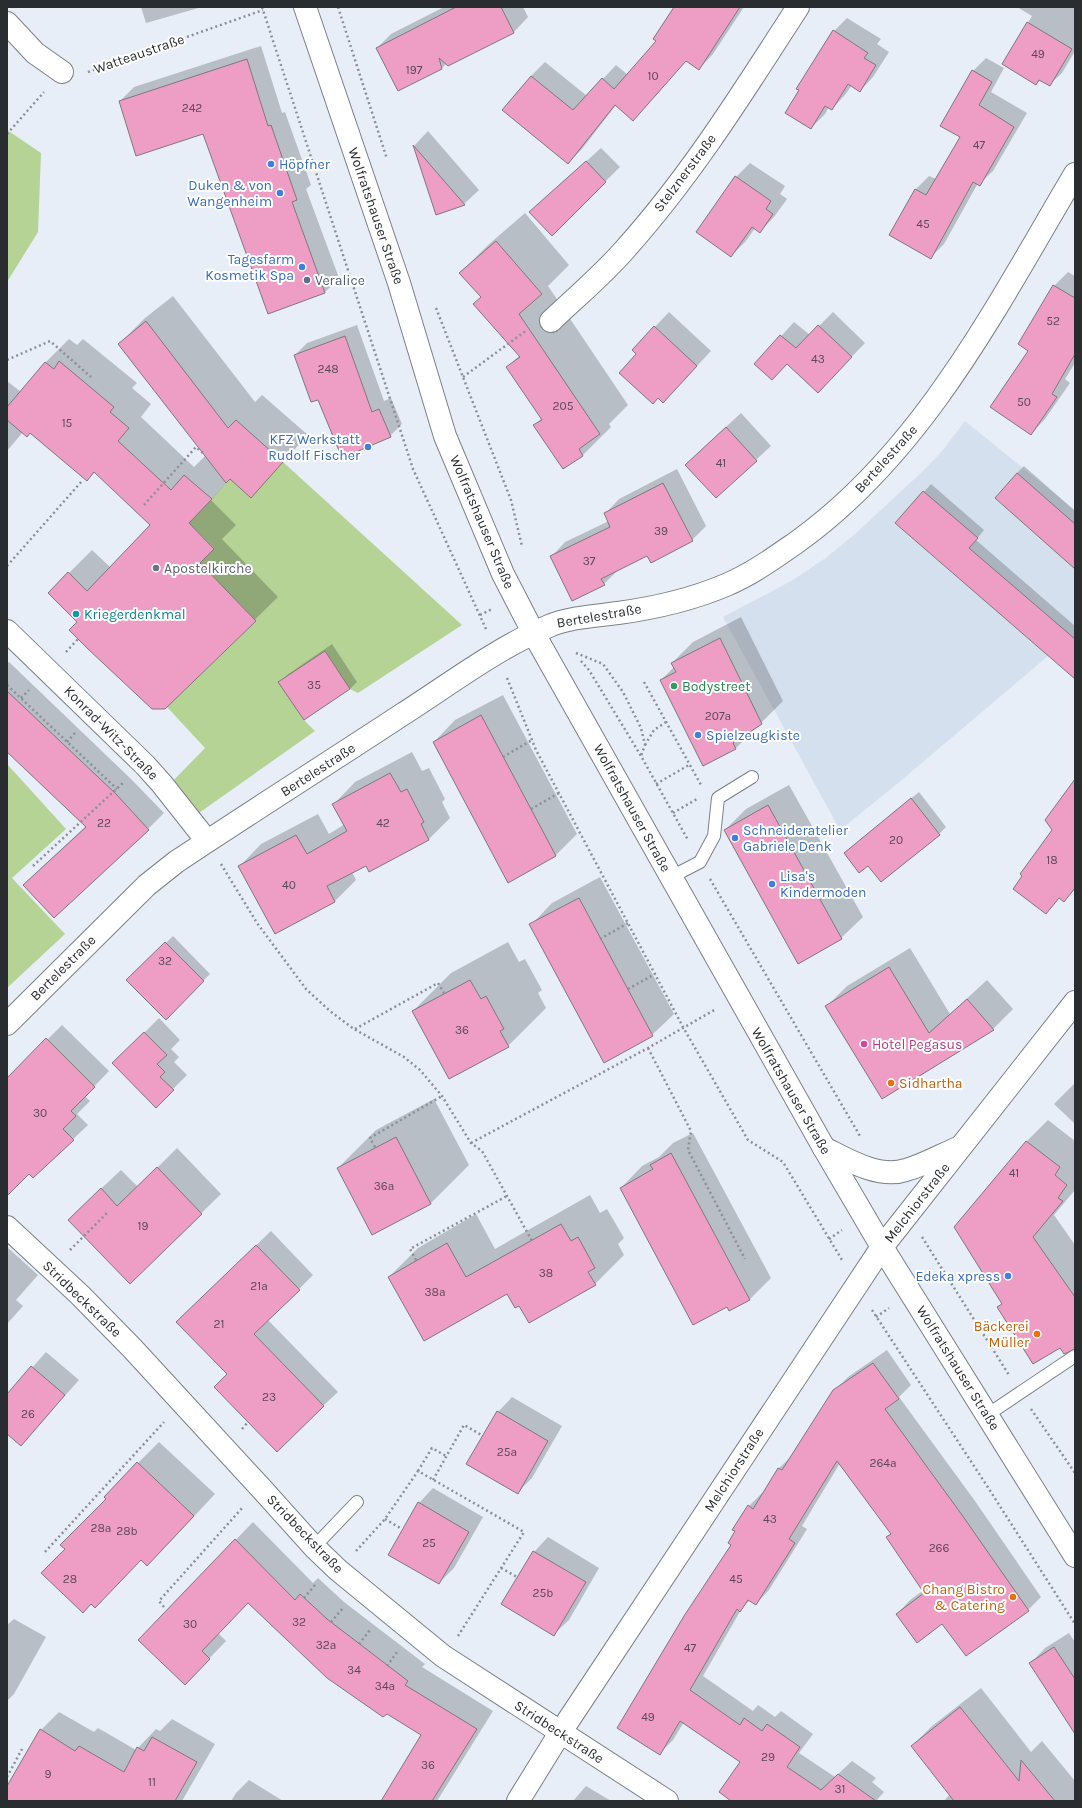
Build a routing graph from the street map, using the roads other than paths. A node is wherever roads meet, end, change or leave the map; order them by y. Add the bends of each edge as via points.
1 (304, 7) edge
2 (798, 7) edge
3 (7, 23) edge
4 (62, 72) road end
5 (1075, 174) edge
6 (550, 321) road end
7 (7, 631) edge
8 (534, 634) junction
9 (752, 777) dead end
10 (207, 841) junction
11 (672, 877) junction
12 (1075, 1002) edge
13 (7, 1024) edge
14 (961, 1146) junction
15 (824, 1148) junction
16 (7, 1227) edge
17 (882, 1247) junction
18 (1075, 1356) edge
19 (987, 1415) junction
20 (357, 1502) dead end
21 (314, 1548) junction
22 (1075, 1556) edge
23 (560, 1733) junction
24 (518, 1801) edge
25 (667, 1801) edge

1 - 8 street, Wolfratshauser Straße via 399,283 445,436 503,574
2 - 6 street, Stelznerstraße via 735,105 674,191 626,248
3 - 4 street via 35,52
5 - 8 street, Bertelestraße via 951,380 879,470 844,504 766,564 726,585 682,600 558,623
7 - 10 street, Konrad-Witz-Straße via 145,765
8 - 10 street, Bertelestraße via 497,653
8 - 11 street, Wolfratshauser Straße
9 - 11 lane via 718,798 714,836 700,862
10 - 13 street, Bertelestraße via 146,885
11 - 15 street, Wolfratshauser Straße
12 - 14 street, Melchiorstraße
14 - 15 street, Melchiorstraße via 905,1171 883,1172
14 - 17 street, Melchiorstraße
15 - 17 street, Wolfratshauser Straße
16 - 21 street, Stridbeckstraße via 132,1348
17 - 19 street, Wolfratshauser Straße
17 - 23 street, Melchiorstraße
18 - 19 lane
19 - 22 street, Wolfratshauser Straße
20 - 21 lane
21 - 23 street, Stridbeckstraße via 443,1656
23 - 24 street, Melchiorstraße
23 - 25 street, Stridbeckstraße

